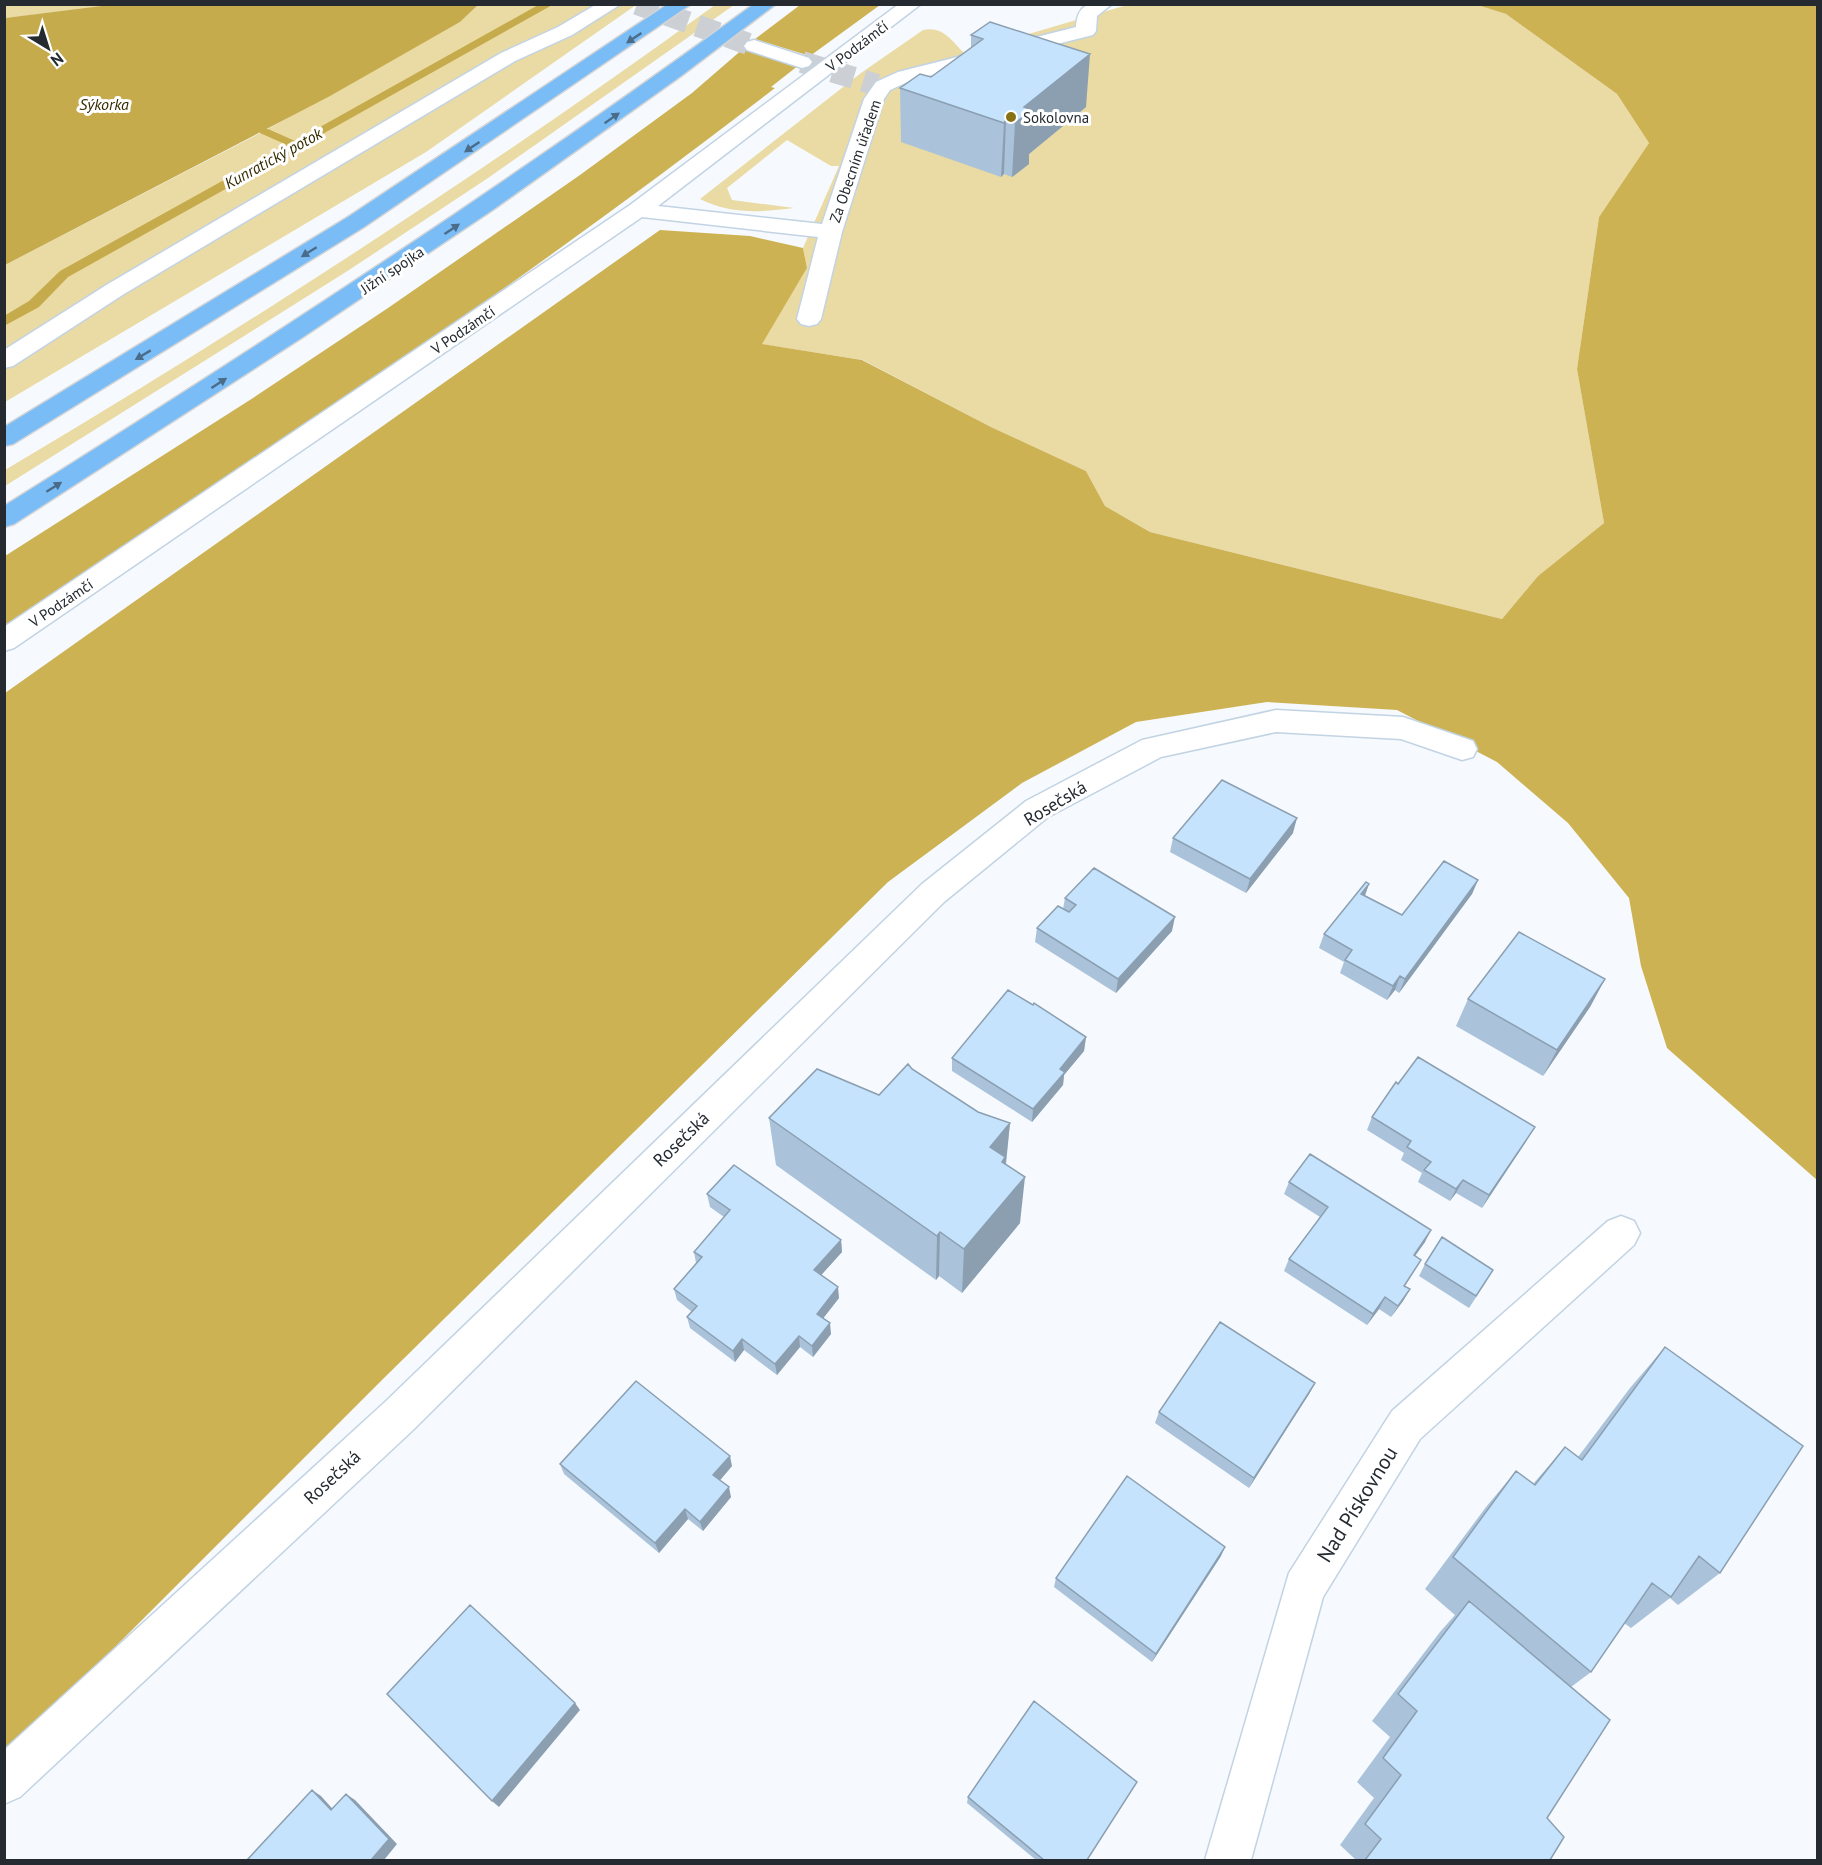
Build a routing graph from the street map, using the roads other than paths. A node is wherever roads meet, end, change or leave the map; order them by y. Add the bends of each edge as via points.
1 (612, 4) edge
2 (682, 4) edge
3 (767, 4) edge
4 (912, 4) edge
5 (1103, 4) edge
6 (754, 46) tunnel mouth
7 (802, 62) tunnel mouth
8 (638, 210) junction
9 (831, 232) junction
10 (809, 319) dead end
11 (4, 361) edge
12 (4, 438) edge
13 (4, 518) edge
14 (4, 641) edge
15 (1462, 749) dead end
16 (1621, 1233) dead end
17 (4, 1781) edge
18 (1228, 1860) edge

1 - 11 street via 508,57 116,289
2 -> 12 highway via 356,222
13 -> 3 highway, Jižní spojka via 375,281 657,87
4 - 8 street, V Podzámčí
5 - 9 street, Za Obecním úřadem via 1087,15 1086,31 905,76 880,86
6 - 7 street
8 - 9 street, Za Obecním úřadem
8 - 14 street, V Podzámčí
9 - 10 street, Za Obecním úřadem
15 - 17 street, Rosečská via 1403,728 1276,721 1153,748 1037,809 933,892 399,1416
16 - 18 street, Nad Pískovnou via 1406,1425 1304,1588

